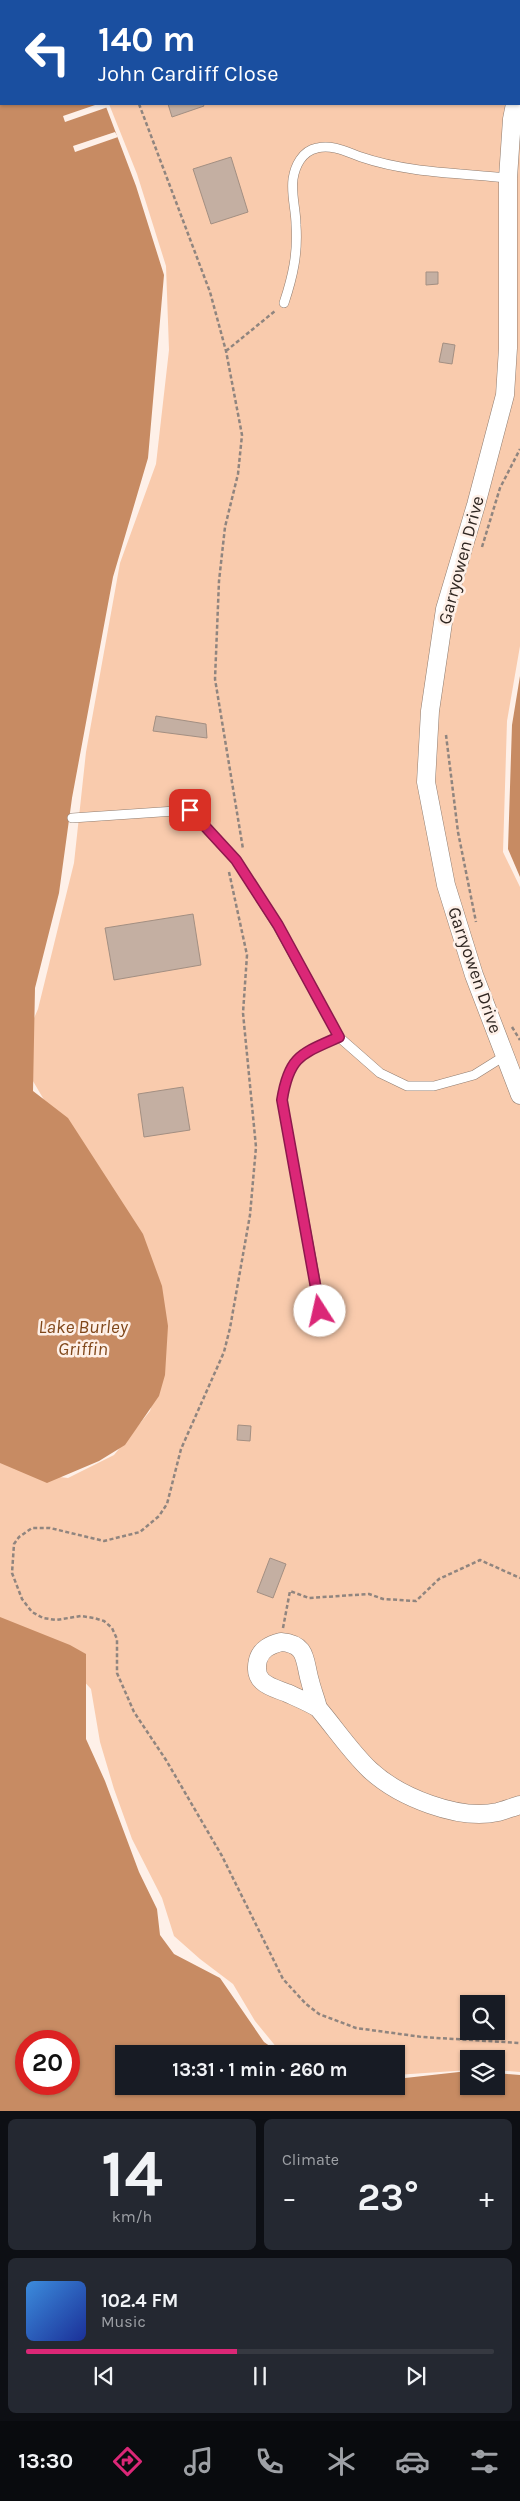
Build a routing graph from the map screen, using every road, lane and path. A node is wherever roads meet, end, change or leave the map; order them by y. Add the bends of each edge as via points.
1 (139, 105) edge
2 (515, 105) edge
3 (508, 178) junction
4 (284, 303) joint
5 (226, 351) junction
6 (520, 449) edge
7 (481, 548) dead end
8 (445, 728) dead end
9 (72, 818) dead end
10 (236, 860) junction
11 (477, 926) dead end
12 (511, 1025) dead end
13 (339, 1037) junction
14 (520, 1040) edge
15 (506, 1055) junction
16 (520, 1094) edge
17 (320, 1311) dead end
18 (520, 1578) edge
19 (281, 1642) junction
20 (318, 1708) junction
21 (520, 1805) edge
22 (520, 2043) edge

1 - 5 path via 210,292
2 - 3 street, Garryowen Drive
3 - 4 lane via 411,169 334,148 314,148 299,161 294,171 297,252
3 - 15 street, Garryowen Drive via 505,395 445,609 430,711 426,782 446,885 474,975
4 - 5 path
5 - 10 path via 242,435 219,581 216,679 244,856
6 - 7 path via 500,488
8 - 11 path via 458,832
9 - 10 lane via 190,810
10 - 13 lane via 278,925
10 - 22 path via 229,868 246,955 244,1013 256,1146 250,1215 224,1352 181,1449 167,1504 159,1516 140,1532 104,1541 50,1528 32,1528 18,1537 14,1544 12,1573 22,1599 32,1612 56,1620 81,1616 94,1618 112,1628 117,1639 117,1673 131,1706 222,1856 283,1979 306,2004 319,2014 356,2028 422,2037
12 - 14 path
13 - 15 lane via 380,1074 407,1086 434,1086 474,1075
13 - 17 lane via 297,1059 290,1069 282,1100
15 - 16 street, Garryowen Drive
18 - 19 path via 480,1560 439,1579 416,1601 383,1599 369,1594 309,1598 290,1591
19 - 20 street via 298,1647 305,1656
19 - 20 street via 269,1645 263,1651 257,1668 260,1678 270,1688
20 - 21 street via 370,1770 408,1795 433,1805 466,1812 496,1812

